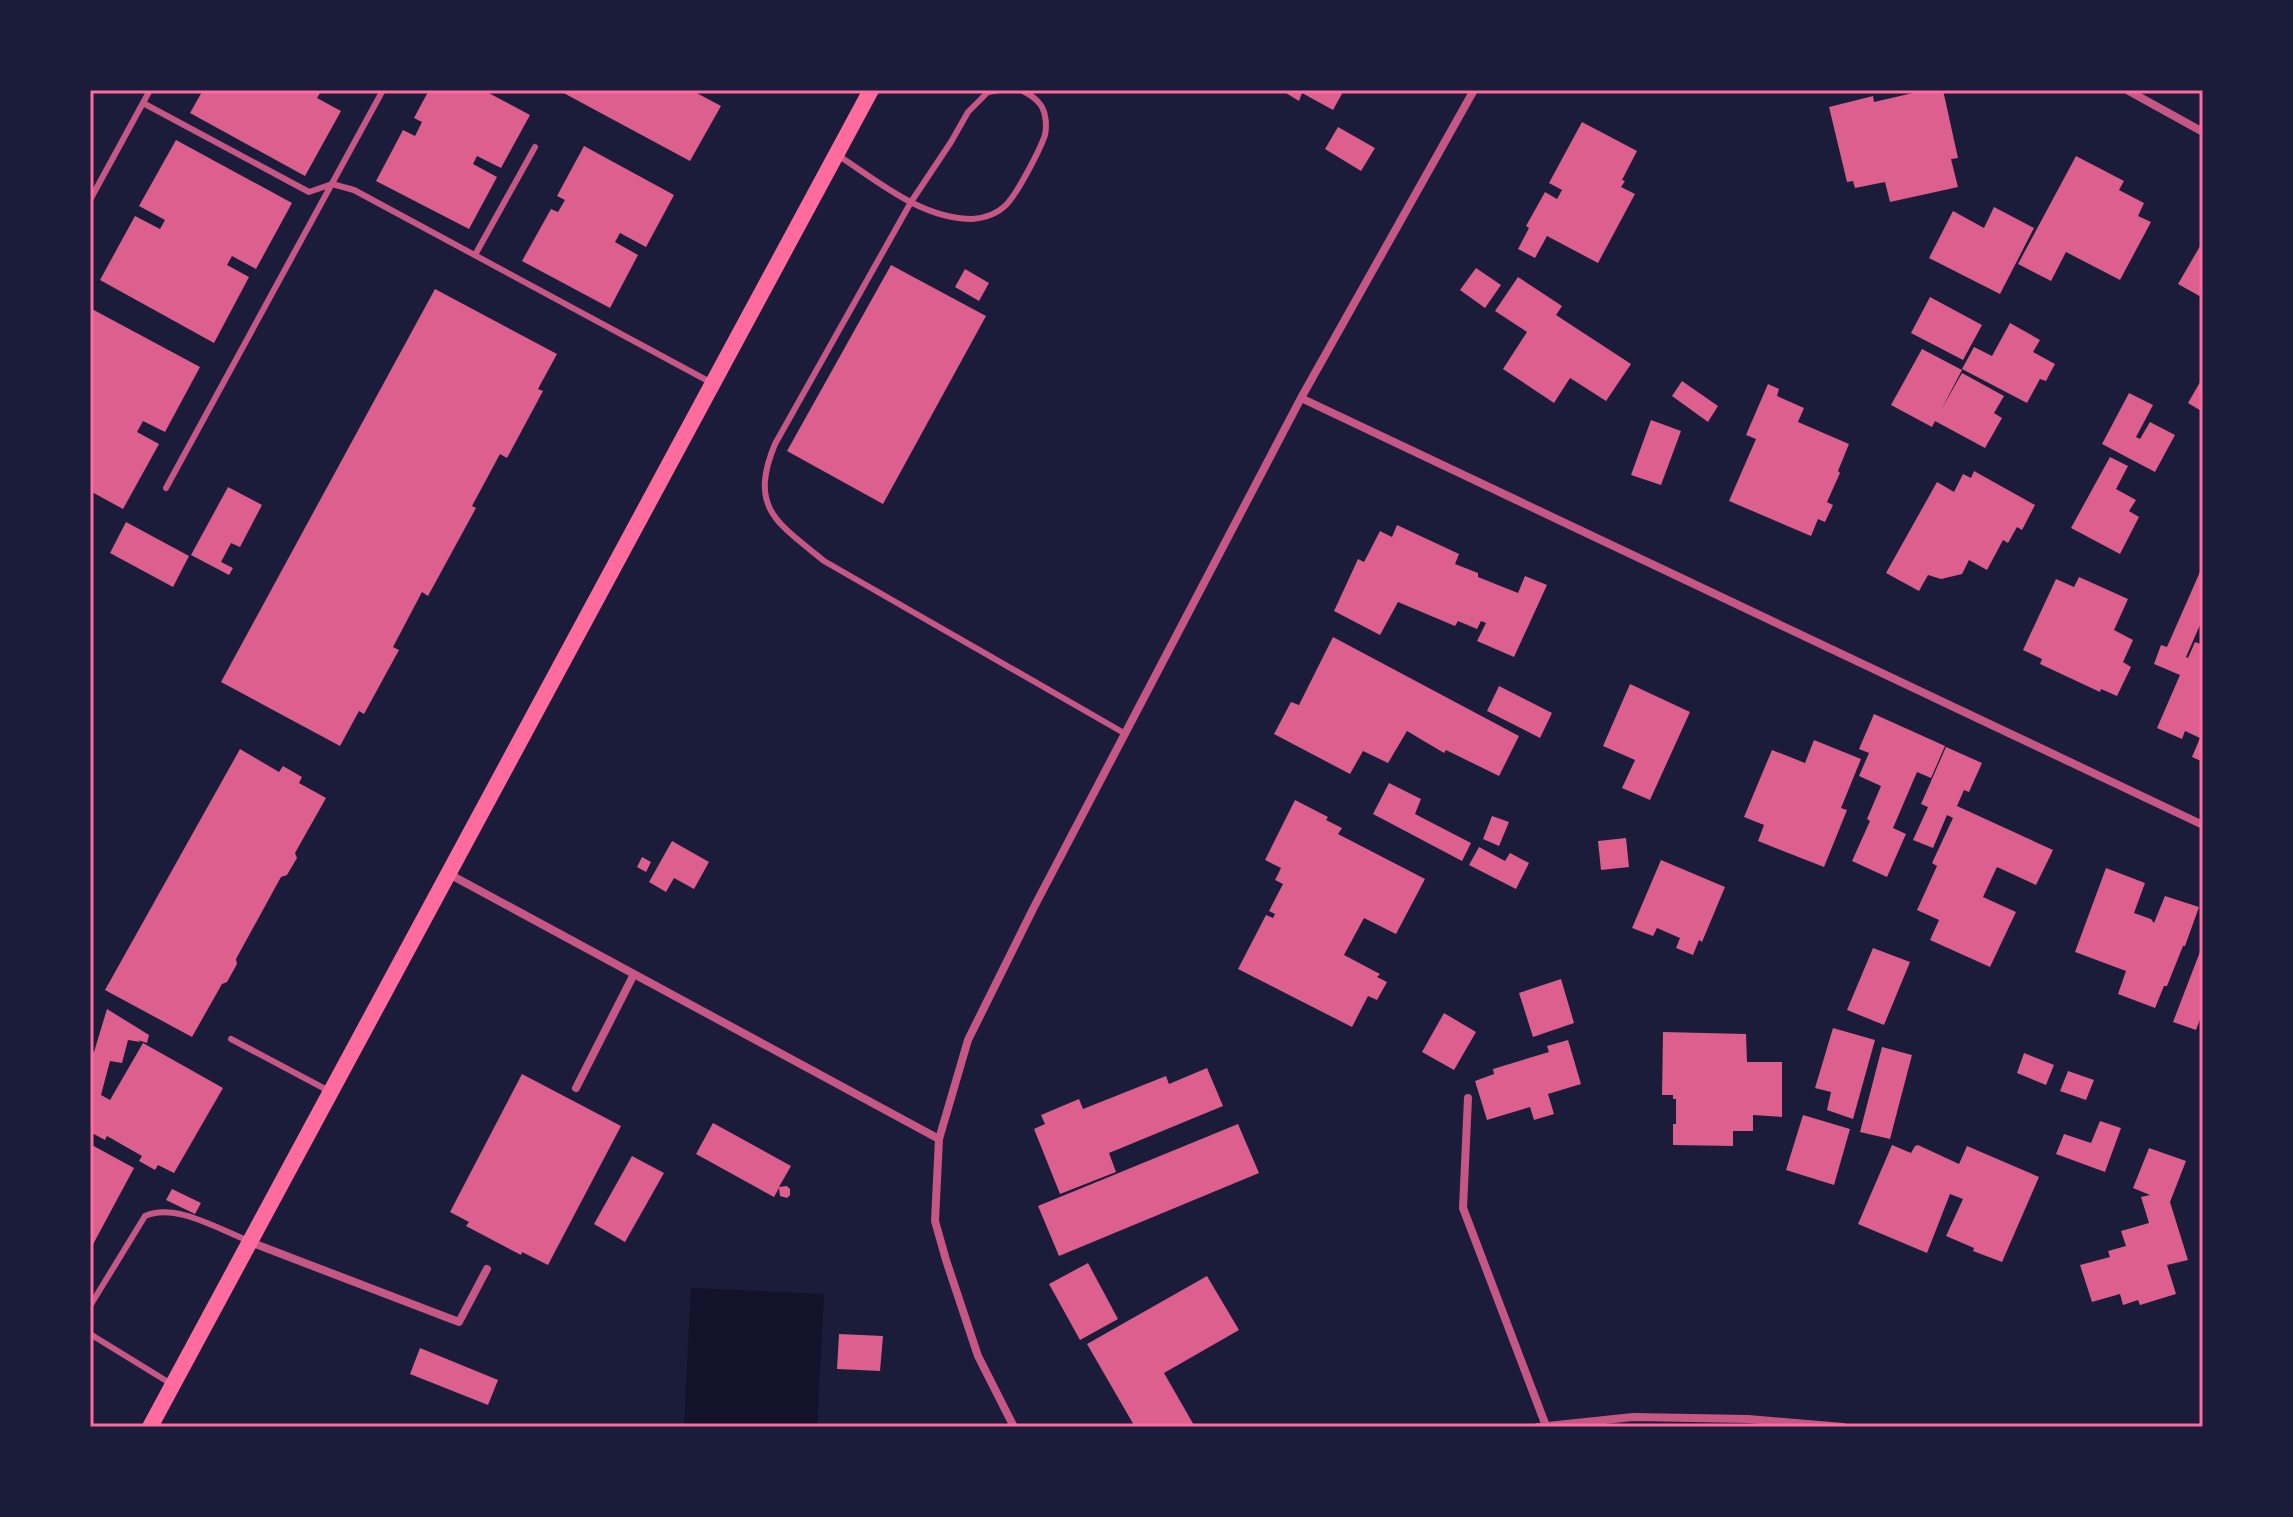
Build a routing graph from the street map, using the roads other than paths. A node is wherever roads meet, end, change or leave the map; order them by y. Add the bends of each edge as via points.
1 (150, 90) edge
2 (383, 90) edge
3 (871, 90) edge
4 (999, 90) edge
5 (1021, 90) edge
6 (1474, 90) edge
7 (2127, 90) edge
8 (143, 103) junction
9 (2203, 132) edge
10 (535, 147) dead end
11 (836, 154) junction
12 (332, 184) junction
13 (90, 200) edge
14 (911, 202) junction
15 (475, 255) junction
16 (712, 383) junction
17 (1301, 398) junction
18 (166, 488) dead end
19 (1124, 733) junction
20 (2203, 825) edge
21 (449, 874) junction
22 (634, 974) junction
23 (231, 1039) dead end
24 (576, 1088) dead end
25 (332, 1093) junction
26 (1468, 1098) dead end
27 (939, 1139) junction
28 (250, 1242) junction
29 (487, 1269) dead end
30 (90, 1306) edge
31 (90, 1334) edge
32 (173, 1385) junction
33 (1546, 1426) edge
34 (150, 1427) edge
35 (1014, 1427) edge
36 (1538, 1427) edge
37 (1843, 1427) edge

1 - 8 lane
2 - 12 lane
3 - 11 main road
4 - 14 lane via 988,92 968,112
5 - 14 lane via 1039,102 1046,132 1007,204 992,216 973,219
6 - 17 street
7 - 9 street
8 - 12 lane via 309,192
8 - 13 lane
10 - 15 lane
11 - 14 lane
11 - 16 main road
12 - 15 lane via 354,190
12 - 18 lane
14 - 19 lane via 775,444 765,467 768,507 824,561
15 - 16 lane
16 - 21 main road
17 - 19 street
17 - 20 street
19 - 27 street via 968,1040
21 - 22 street
21 - 25 main road
22 - 24 street
22 - 27 street
23 - 25 lane
25 - 28 main road
26 - 33 street via 1463,1208
27 - 35 street via 935,1221 978,1356
28 - 29 street via 459,1322
28 - 30 lane via 178,1213 154,1212 145,1216
28 - 32 main road
31 - 32 lane
32 - 34 main road
33 - 36 street
33 - 37 street via 1647,1417

